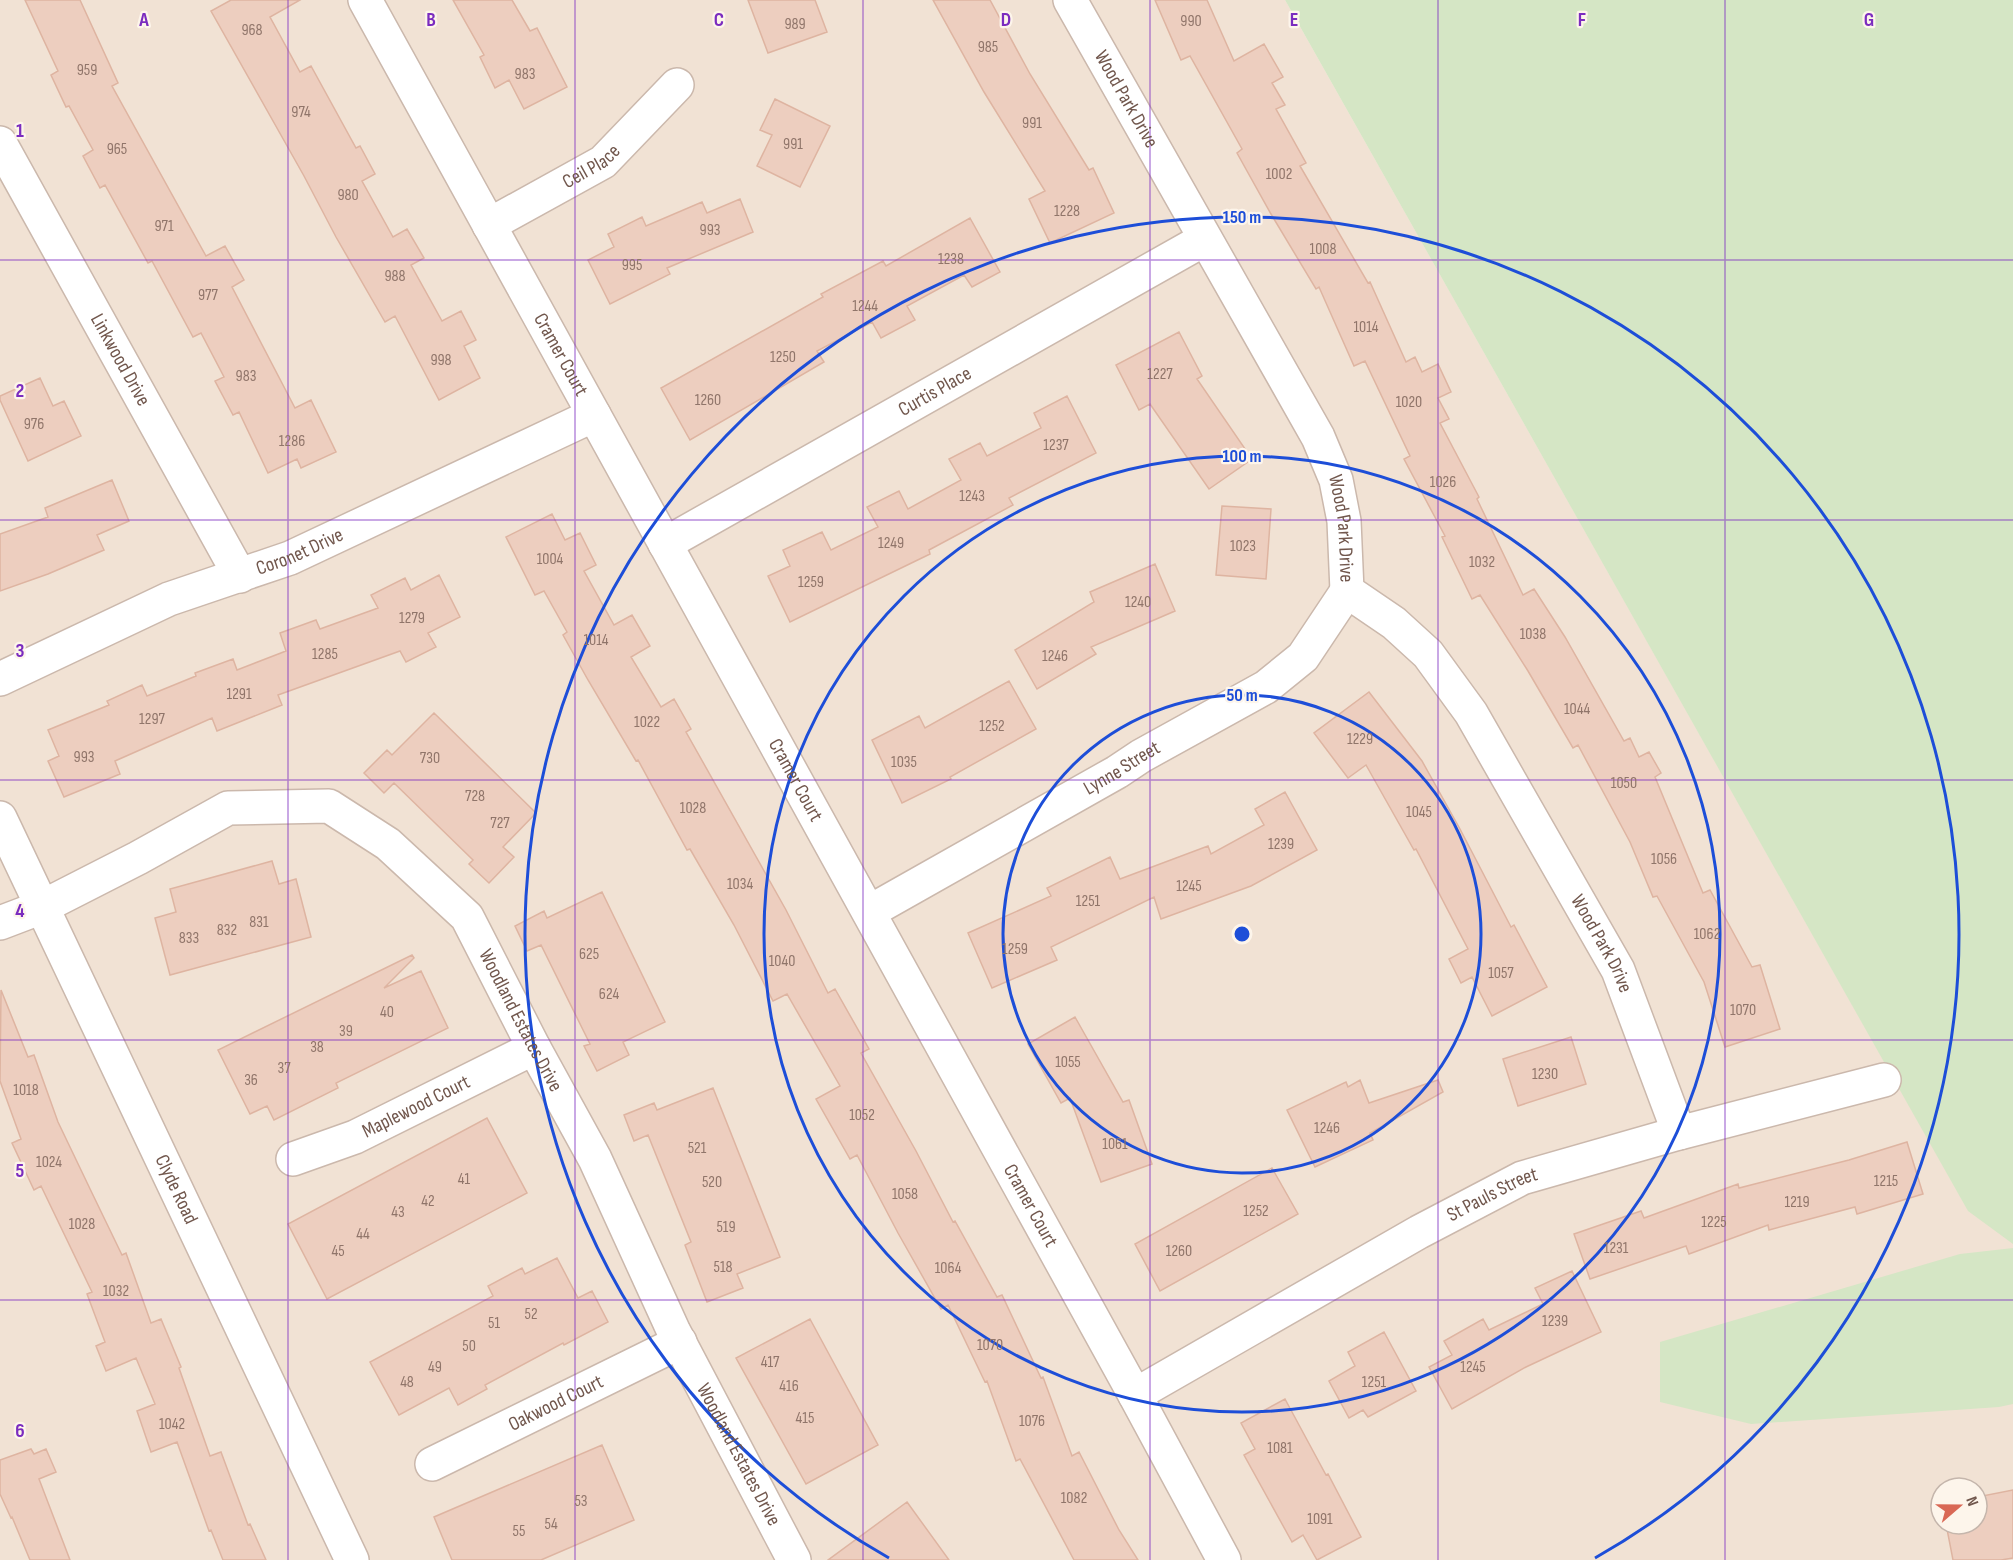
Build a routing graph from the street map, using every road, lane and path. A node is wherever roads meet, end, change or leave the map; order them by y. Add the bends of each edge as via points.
1 (365, 0) edge
2 (1070, 0) edge
3 (677, 85) dead end
4 (0, 143) edge
5 (489, 225) junction
6 (1205, 239) junction
7 (594, 415) junction
8 (665, 544) junction
9 (240, 576) junction
10 (1347, 591) junction
11 (0, 679) edge
12 (0, 818) edge
13 (42, 907) junction
14 (869, 912) junction
15 (0, 923) edge
16 (534, 1048) junction
17 (1884, 1080) dead end
18 (1679, 1132) junction
19 (294, 1159) dead end
20 (680, 1342) junction
21 (1135, 1395) junction
22 (432, 1464) dead end
23 (352, 1560) edge
24 (794, 1560) edge
25 (1224, 1560) edge

1 - 5 street, Cramer Court
2 - 6 street, Wood Park Drive
3 - 5 street, Ceil Place via 603,162
4 - 9 street, Linkwood Drive
5 - 7 street, Cramer Court
6 - 8 street, Curtis Place
6 - 10 street, Wood Park Drive via 1318,437 1336,480 1344,520
7 - 8 street, Cramer Court
7 - 9 street, Coronet Drive via 290,558
8 - 14 street, Cramer Court
9 - 11 street, Coronet Drive via 169,599
10 - 14 street, Lynne Street via 1303,657 1266,687
10 - 18 street, Wood Park Drive via 1394,623 1428,654 1471,713 1618,970
12 - 13 street, Clyde Road
13 - 15 street, Woodland Estates Drive
13 - 16 street, Woodland Estates Drive via 228,808 329,806 388,844 467,916
13 - 23 street, Clyde Road
14 - 21 street, Cramer Court
16 - 19 street, Maplewood Court via 355,1137
16 - 20 street, Woodland Estates Drive via 595,1159
17 - 18 street, St Pauls Street
18 - 21 street, St Pauls Street via 1522,1178 1419,1232
20 - 22 street, Oakwood Court
20 - 24 street, Woodland Estates Drive
21 - 25 street, Cramer Court

